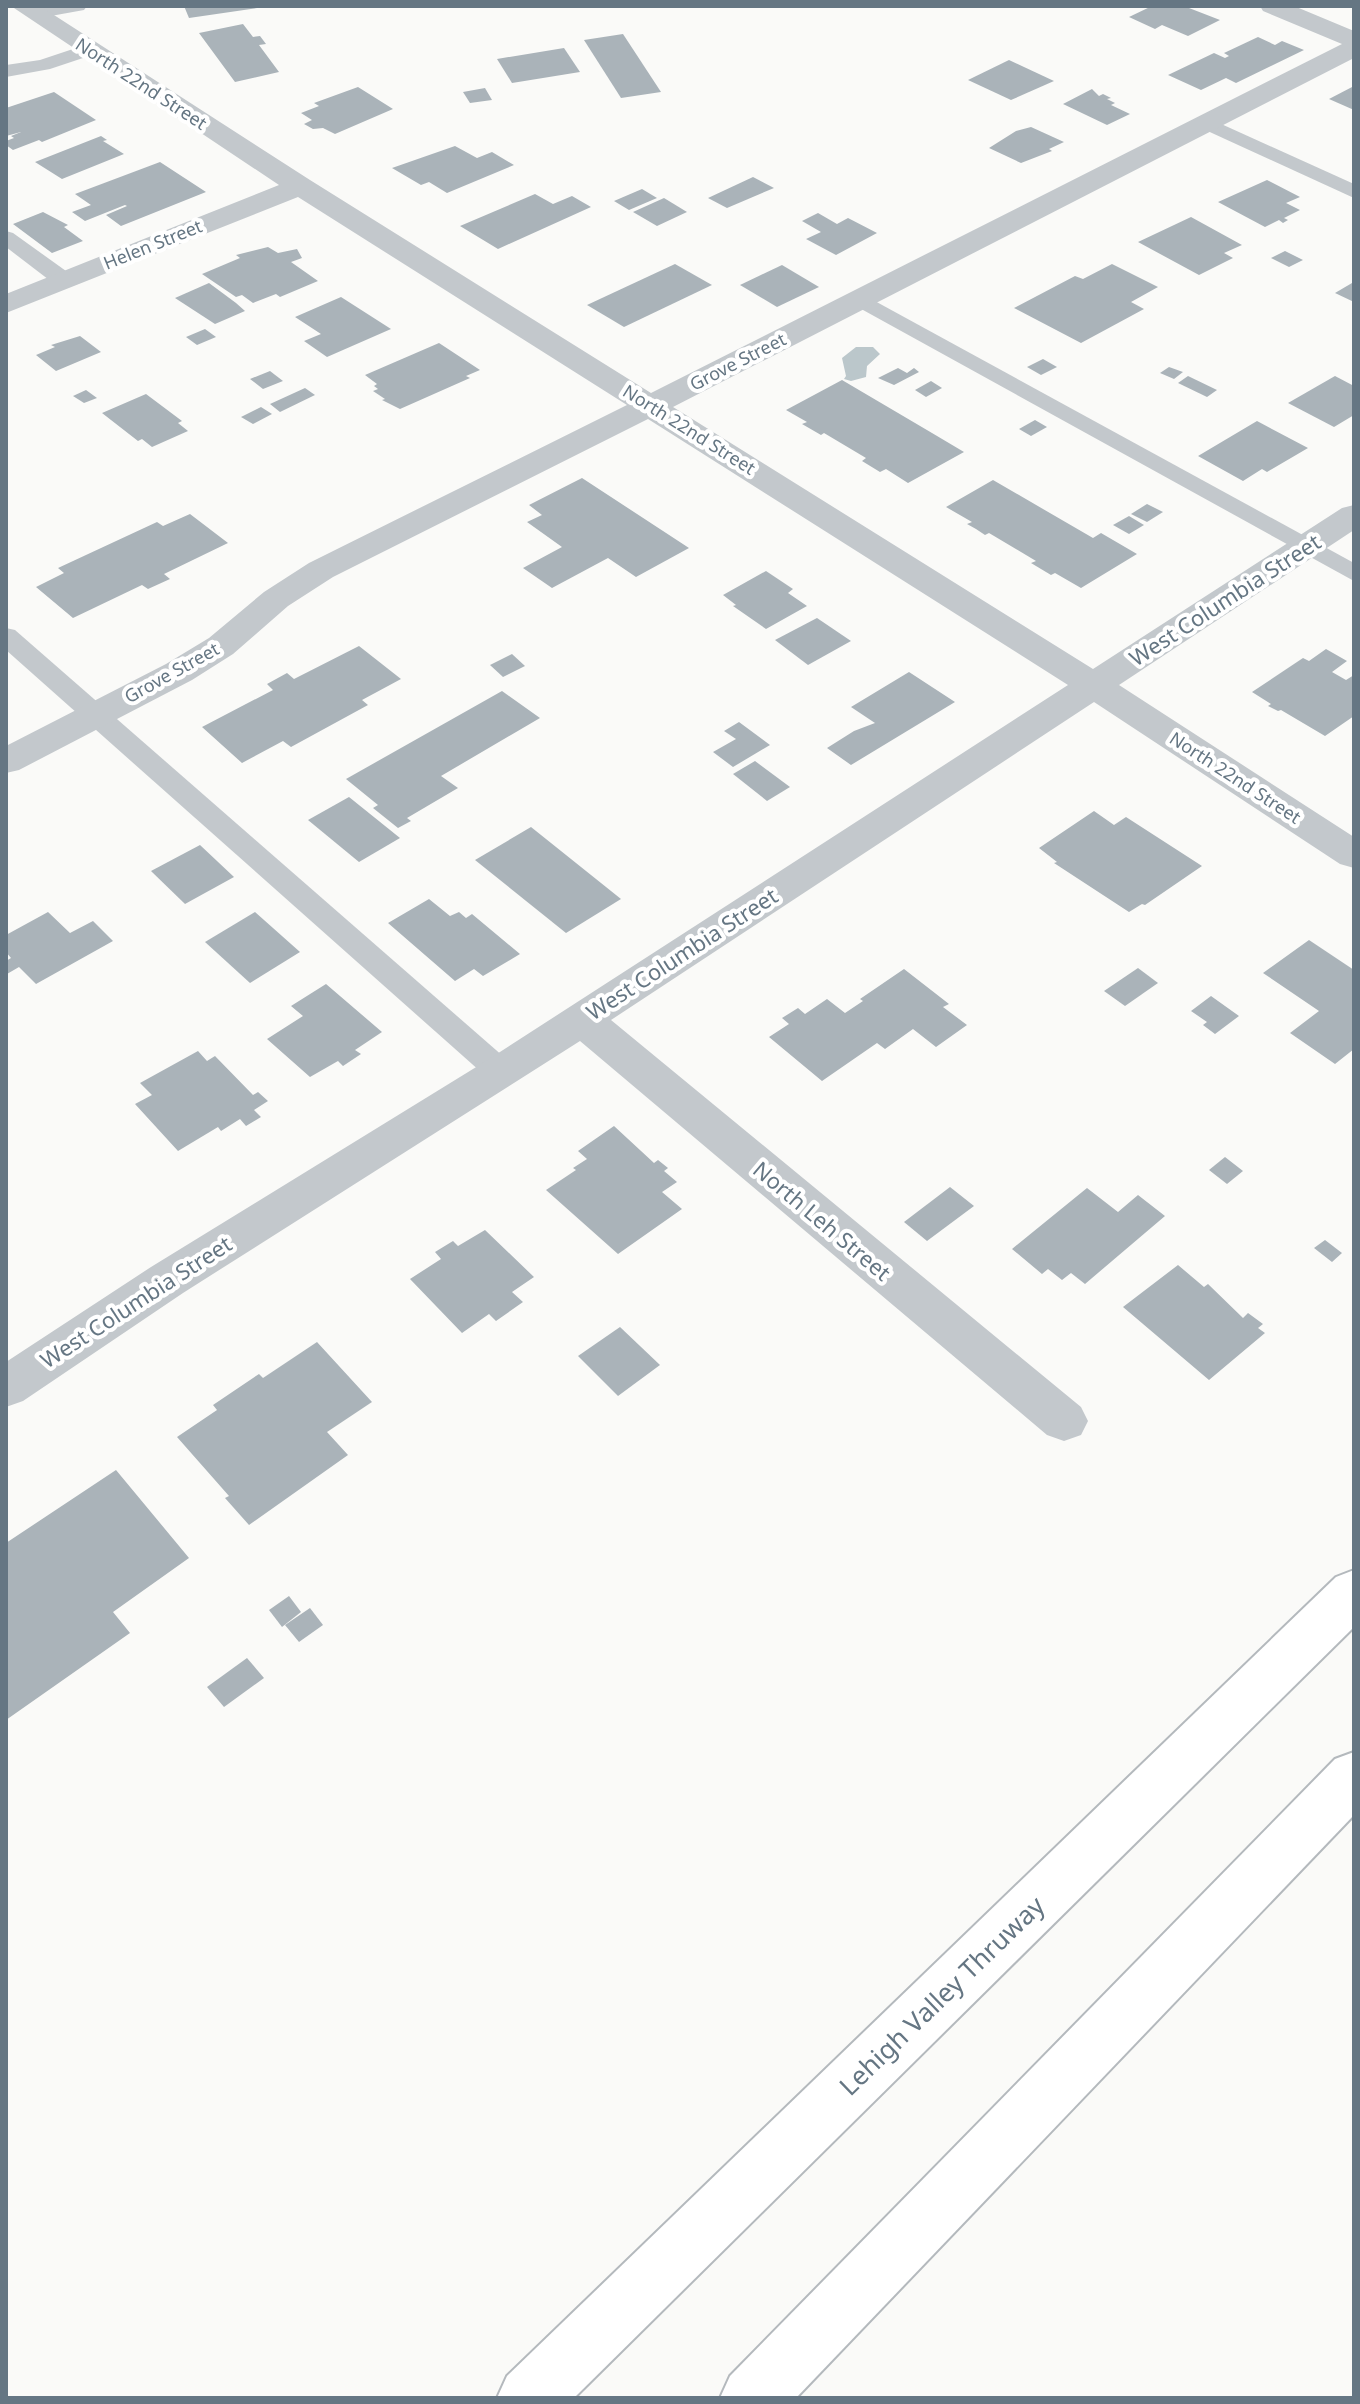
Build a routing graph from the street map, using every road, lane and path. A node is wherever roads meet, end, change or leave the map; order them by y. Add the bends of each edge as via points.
1 (78, 6) edge
2 (1272, 6) edge
3 (28, 10) edge
4 (1354, 40) edge
5 (1354, 48) edge
6 (88, 50) junction
7 (6, 71) edge
8 (1208, 124) junction
9 (300, 186) junction
10 (1354, 192) edge
11 (6, 237) edge
12 (65, 281) junction
13 (862, 300) junction
14 (6, 304) edge
15 (651, 405) junction
16 (1354, 515) edge
17 (1307, 547) junction
18 (1354, 573) edge
19 (6, 636) edge
20 (1095, 686) junction
21 (94, 715) junction
22 (6, 761) edge
23 (1354, 855) edge
24 (582, 1019) junction
25 (501, 1072) junction
26 (6, 1387) edge
27 (1064, 1421) dead end
28 (1354, 1593) edge
29 (1354, 1777) edge
30 (529, 2398) edge
31 (752, 2398) edge

1 - 3 lane
2 - 4 street
3 - 6 street, North 22nd Street
5 - 8 street, Grove Street
6 - 7 lane
6 - 9 street, North 22nd Street
8 - 10 lane
8 - 13 street, Grove Street
9 - 12 street, Helen Street
9 - 15 street, North 22nd Street
11 - 12 lane
12 - 14 street, Helen Street
13 - 15 street, Grove Street
13 - 17 lane
15 - 20 street, North 22nd Street
15 - 21 street, Grove Street via 321,570 276,599 221,646
16 - 17 street, West Columbia Street
17 - 18 lane
17 - 20 street, West Columbia Street
19 - 21 lane
20 - 23 street, North 22nd Street
20 - 24 street, West Columbia Street
21 - 22 street, Grove Street
21 - 25 lane
24 - 25 street, West Columbia Street
24 - 27 street, North Leh Street
25 - 26 street, West Columbia Street
28 - 30 highway, Lehigh Valley Thruway
29 - 31 highway

